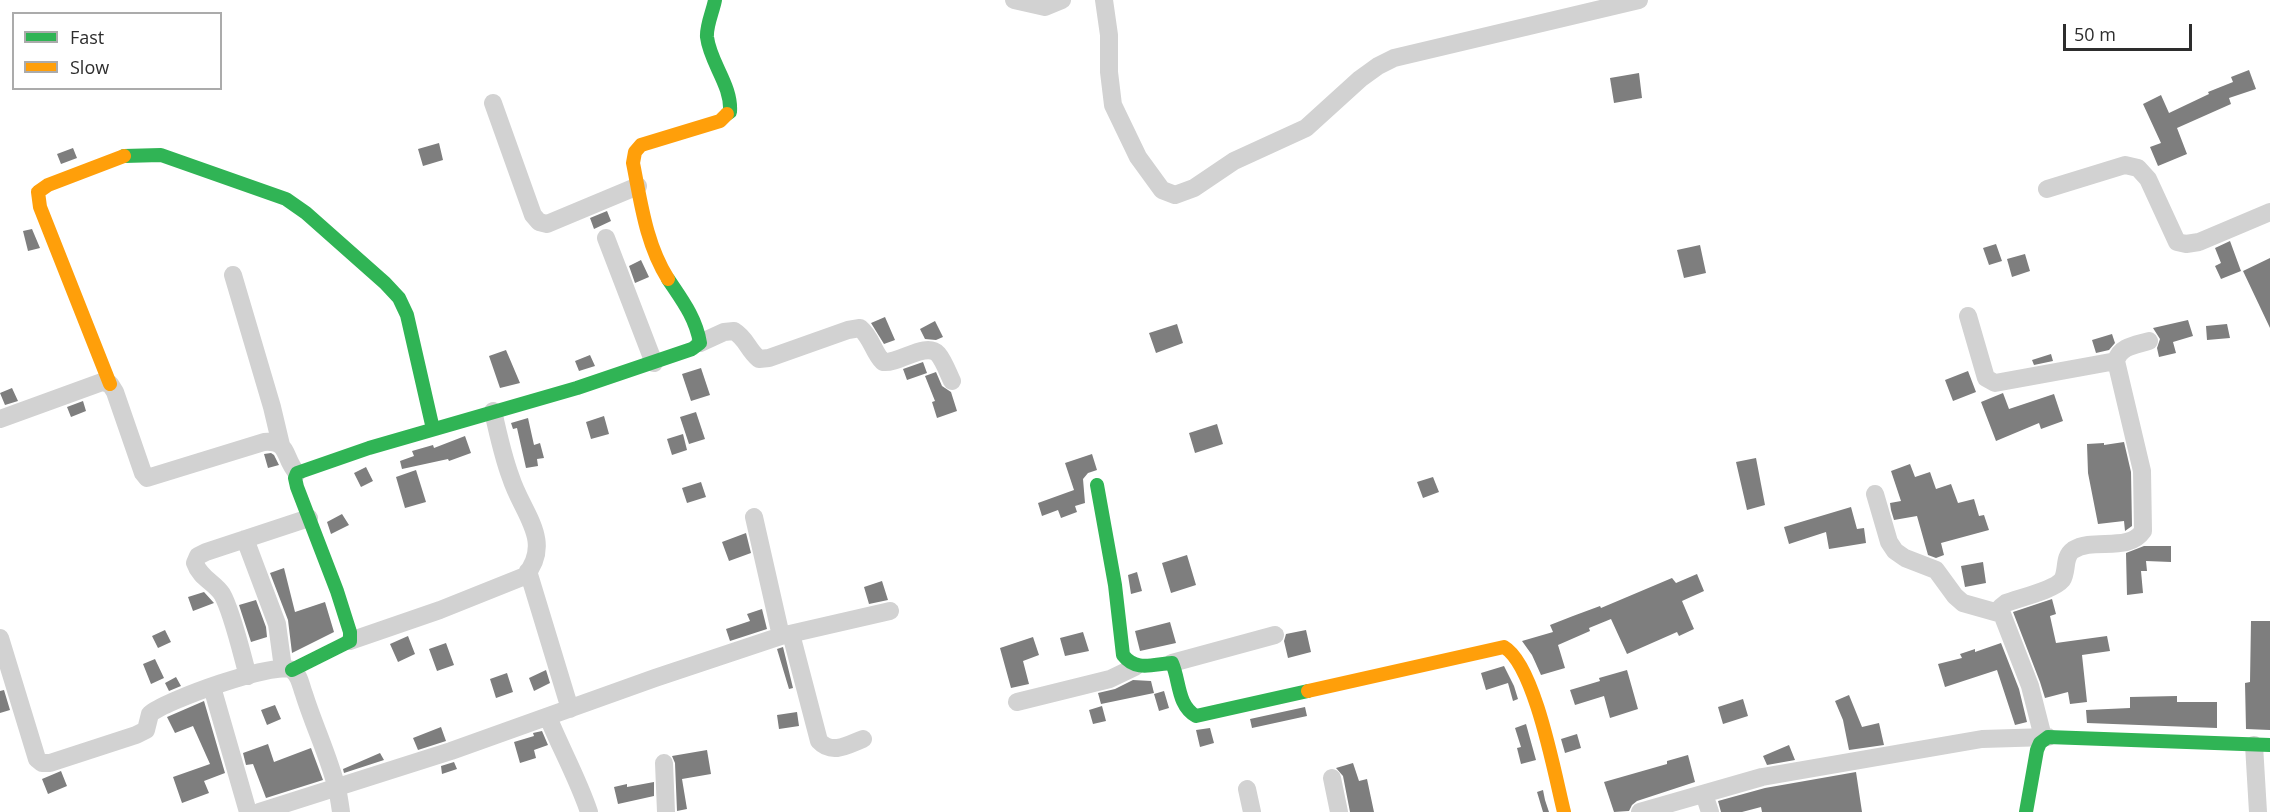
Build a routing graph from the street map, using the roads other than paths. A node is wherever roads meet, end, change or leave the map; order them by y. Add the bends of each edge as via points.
1 (715, 0) edge
2 (1014, 0) edge
3 (1062, 0) edge
4 (1104, 0) edge
5 (1639, 0) edge
6 (492, 103) dead end
7 (638, 186) junction
8 (2047, 189) dead end
9 (2270, 212) edge
10 (606, 238) dead end
11 (233, 275) dead end
12 (1968, 316) dead end
13 (2150, 341) dead end
14 (700, 343) junction
15 (2116, 361) junction
16 (654, 363) junction
17 (952, 381) dead end
18 (110, 384) junction
19 (493, 411) junction
20 (0, 419) edge
21 (433, 429) junction
22 (281, 445) junction
23 (297, 473) junction
24 (1097, 485) dead end
25 (1875, 494) dead end
26 (754, 517) dead end
27 (309, 518) junction
28 (245, 539) junction
29 (528, 571) junction
30 (890, 610) dead end
31 (2002, 614) junction
32 (786, 635) junction
33 (1275, 635) dead end
34 (0, 638) edge
35 (350, 641) junction
36 (1172, 663) junction
37 (1135, 668) junction
38 (288, 669) junction
39 (248, 676) junction
40 (213, 687) junction
41 (1017, 702) dead end
42 (570, 709) junction
43 (548, 717) junction
44 (2045, 737) junction
45 (863, 739) dead end
46 (2262, 745) edge
47 (664, 763) dead end
48 (1332, 778) dead end
49 (337, 789) junction
50 (1247, 789) dead end
51 (1704, 794) junction
52 (248, 812) edge
53 (259, 812) edge
54 (341, 812) edge
55 (589, 812) edge
56 (666, 812) edge
57 (1252, 812) edge
58 (1338, 812) edge
59 (1564, 812) edge
60 (1640, 812) edge
61 (1710, 812) edge
62 (2026, 812) edge
63 (2258, 812) edge

1 - 7 street via 707,35 731,101 730,112 720,121 640,145 633,163
2 - 3 street via 1045,6
4 - 5 street via 1113,105 1144,166 1162,190 1175,195 1194,188 1234,161 1306,128 1360,79 1394,58
6 - 7 street via 533,215 539,222 547,224
7 - 14 street via 655,255 687,307
8 - 9 street via 2125,165 2138,168 2148,179 2177,242 2186,244
10 - 16 street
11 - 22 street
12 - 15 street via 1986,378 1995,383
13 - 15 street via 2124,349
14 - 16 street
14 - 17 street via 734,331 743,337 753,354 769,358 860,328 883,362 930,350 938,353
15 - 31 street via 2142,471 2143,531 2130,541 2073,550 2067,556 2062,580 2006,603 2001,607
16 - 19 street
18 - 20 street via 102,382
18 - 21 street via 40,207 38,192 126,155 161,155 286,199 386,283 407,315
18 - 22 street via 147,478 264,442 276,441
19 - 21 street
19 - 29 street via 511,480 534,529 537,550
21 - 23 street
22 - 23 street
23 - 27 street via 297,487
24 - 37 street via 1123,655
25 - 31 street via 1895,551 1936,570 1963,603
26 - 32 street
27 - 28 street
27 - 35 street via 337,591
28 - 38 street via 277,624
28 - 39 street via 206,552 195,563 225,600
29 - 35 street via 525,576 440,610
29 - 42 street
30 - 32 street
31 - 44 street
32 - 42 street
32 - 45 street via 819,741 836,749
33 - 36 street
34 - 40 street via 37,759 42,763 136,735 146,730 150,714 156,709
35 - 38 street
36 - 37 street
36 - 59 street via 1184,708 1196,716 1504,647 1512,651 1522,667
37 - 41 street via 1110,679
38 - 39 street
38 - 49 street via 299,678
39 - 40 street
40 - 52 street
42 - 43 street
43 - 49 street
43 - 55 street
44 - 46 street
44 - 51 street via 1982,739 1873,757 1762,777
44 - 62 street via 2037,750
46 - 63 street
47 - 56 street
48 - 58 street
49 - 53 street
49 - 54 street
50 - 57 street
51 - 60 street
51 - 61 street

